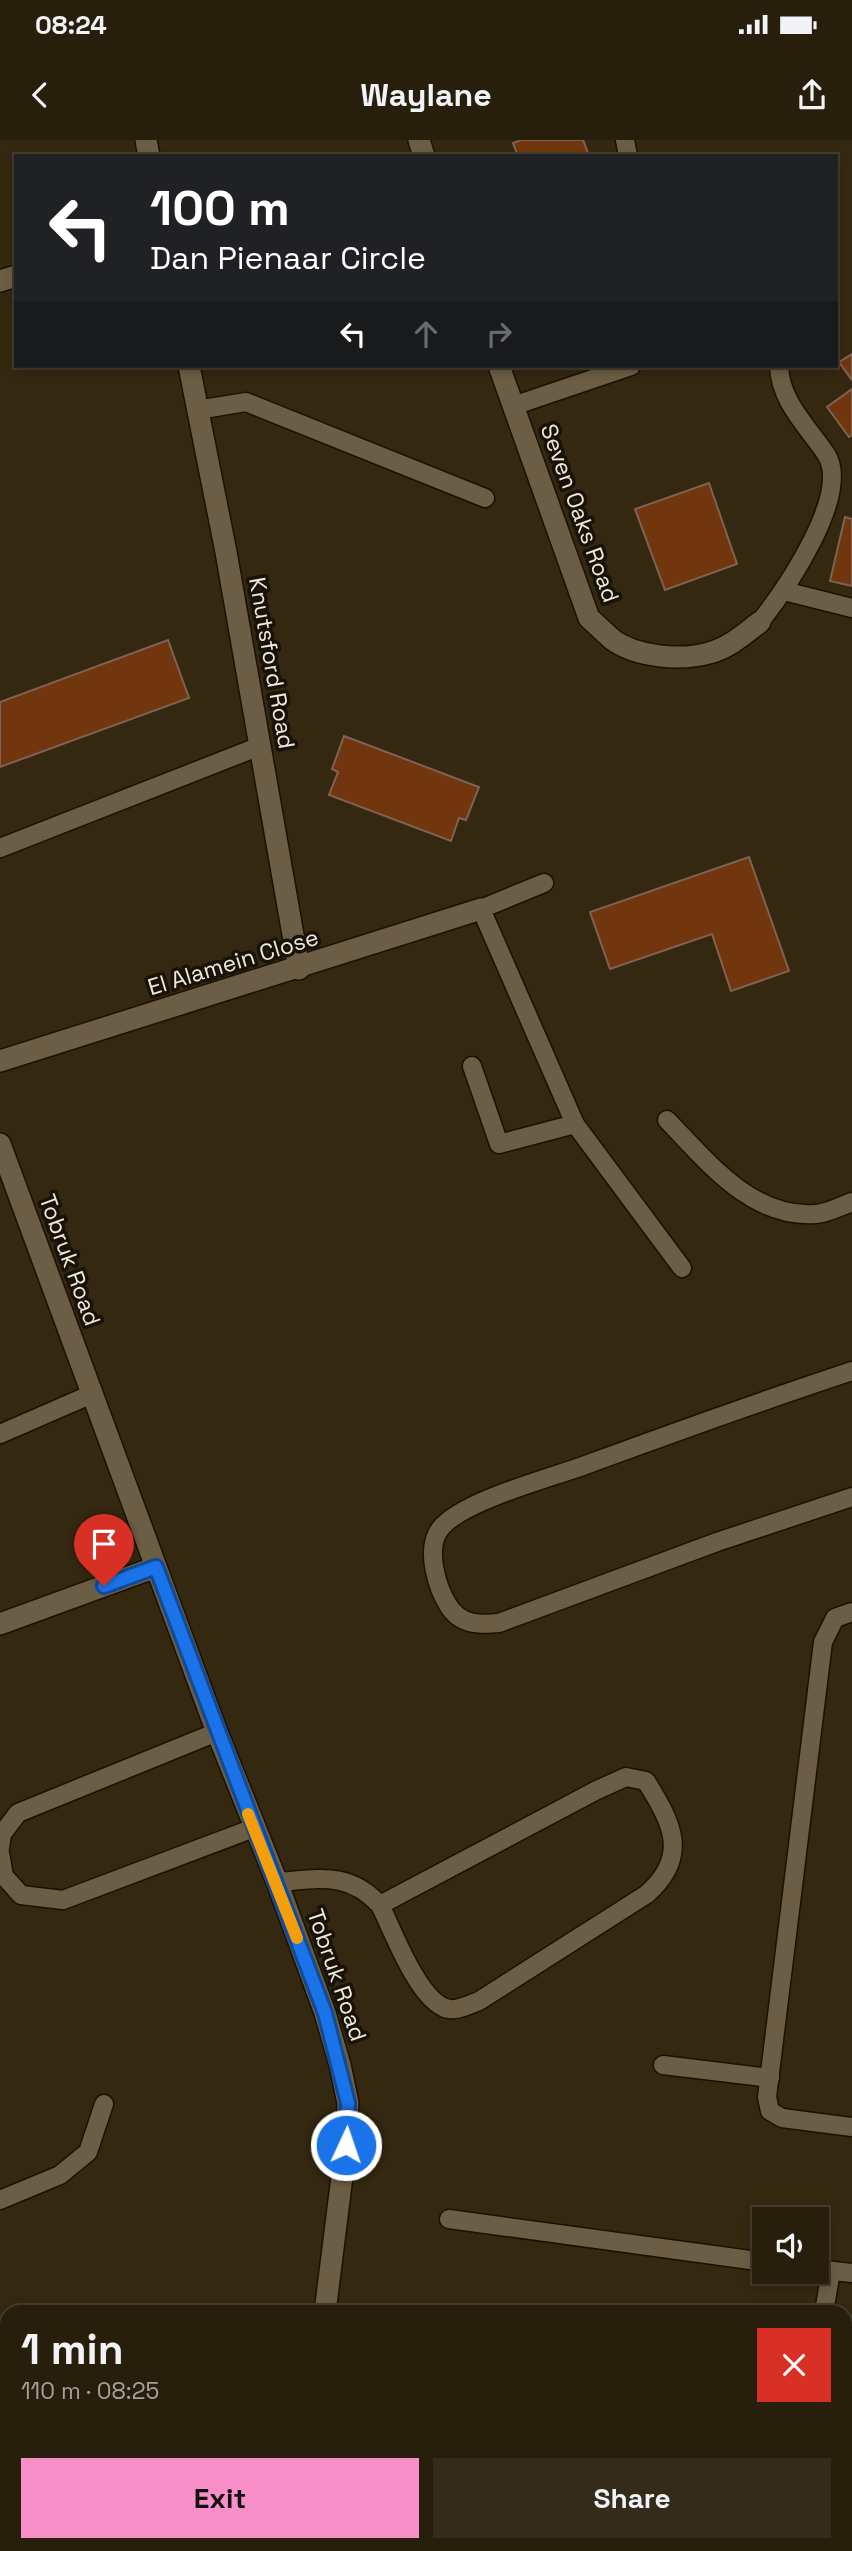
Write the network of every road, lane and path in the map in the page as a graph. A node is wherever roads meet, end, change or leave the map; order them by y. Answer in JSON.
{"nodes":[{"id":1,"x":189,"y":368,"type":"edge"},
{"id":2,"x":500,"y":368,"type":"edge"},
{"id":3,"x":625,"y":368,"type":"edge"},
{"id":4,"x":779,"y":368,"type":"edge"},
{"id":5,"x":513,"y":406,"type":"junction"},
{"id":6,"x":197,"y":410,"type":"junction"},
{"id":7,"x":485,"y":498,"type":"dead end"},
{"id":8,"x":784,"y":591,"type":"junction"},
{"id":9,"x":852,"y":608,"type":"edge"},
{"id":10,"x":760,"y":622,"type":"joint"},
{"id":11,"x":260,"y":746,"type":"junction"},
{"id":12,"x":0,"y":848,"type":"edge"},
{"id":13,"x":544,"y":883,"type":"dead end"},
{"id":14,"x":481,"y":909,"type":"junction"},
{"id":15,"x":299,"y":970,"type":"junction"},
{"id":16,"x":0,"y":1061,"type":"edge"},
{"id":17,"x":472,"y":1066,"type":"dead end"},
{"id":18,"x":667,"y":1120,"type":"dead end"},
{"id":19,"x":575,"y":1124,"type":"junction"},
{"id":20,"x":0,"y":1144,"type":"edge"},
{"id":21,"x":852,"y":1202,"type":"edge"},
{"id":22,"x":682,"y":1268,"type":"dead end"},
{"id":23,"x":852,"y":1371,"type":"edge"},
{"id":24,"x":92,"y":1394,"type":"junction"},
{"id":25,"x":0,"y":1434,"type":"edge"},
{"id":26,"x":852,"y":1497,"type":"edge"},
{"id":27,"x":156,"y":1567,"type":"junction"},
{"id":28,"x":852,"y":1612,"type":"edge"},
{"id":29,"x":0,"y":1624,"type":"edge"},
{"id":30,"x":217,"y":1732,"type":"junction"},
{"id":31,"x":254,"y":1828,"type":"junction"},
{"id":32,"x":0,"y":1850,"type":"edge"},
{"id":33,"x":277,"y":1882,"type":"junction"},
{"id":34,"x":380,"y":1905,"type":"junction"},
{"id":35,"x":663,"y":2065,"type":"dead end"},
{"id":36,"x":770,"y":2078,"type":"junction"},
{"id":37,"x":104,"y":2104,"type":"dead end"},
{"id":38,"x":852,"y":2127,"type":"edge"},
{"id":39,"x":0,"y":2200,"type":"edge"},
{"id":40,"x":449,"y":2219,"type":"dead end"},
{"id":41,"x":752,"y":2260,"type":"edge"},
{"id":42,"x":829,"y":2271,"type":"edge"},
{"id":43,"x":852,"y":2273,"type":"edge"},
{"id":44,"x":824,"y":2284,"type":"edge"},
{"id":45,"x":326,"y":2305,"type":"edge"},
{"id":46,"x":824,"y":2305,"type":"edge"}],
"edges":[{"from":1,"to":6,"type":"street","name":"Knutsford Road"},
{"from":2,"to":5,"type":"street","name":"Seven Oaks Road"},
{"from":3,"to":5,"type":"lane"},
{"from":4,"to":8,"type":"lane"},
{"from":5,"to":10,"type":"street","name":"Seven Oaks Road"},
{"from":6,"to":7,"type":"lane"},
{"from":6,"to":11,"type":"street","name":"Knutsford Road"},
{"from":8,"to":9,"type":"lane"},
{"from":8,"to":10,"type":"lane"},
{"from":11,"to":12,"type":"lane"},
{"from":11,"to":15,"type":"street","name":"Knutsford Road"},
{"from":13,"to":14,"type":"lane"},
{"from":14,"to":15,"type":"street","name":"El Alamein Close"},
{"from":14,"to":19,"type":"lane"},
{"from":15,"to":16,"type":"street","name":"El Alamein Close"},
{"from":17,"to":19,"type":"lane"},
{"from":18,"to":21,"type":"lane"},
{"from":19,"to":22,"type":"lane"},
{"from":20,"to":24,"type":"street","name":"Tobruk Road"},
{"from":23,"to":26,"type":"lane"},
{"from":24,"to":25,"type":"lane"},
{"from":24,"to":27,"type":"street","name":"Tobruk Road"},
{"from":27,"to":29,"type":"street"},
{"from":27,"to":30,"type":"street","name":"Tobruk Road"},
{"from":28,"to":36,"type":"lane"},
{"from":30,"to":31,"type":"street","name":"Tobruk Road"},
{"from":30,"to":32,"type":"lane"},
{"from":31,"to":32,"type":"lane"},
{"from":31,"to":33,"type":"street","name":"Tobruk Road"},
{"from":33,"to":34,"type":"lane"},
{"from":33,"to":45,"type":"street","name":"Tobruk Road"},
{"from":34,"to":34,"type":"lane"},
{"from":35,"to":36,"type":"lane"},
{"from":36,"to":38,"type":"lane"},
{"from":37,"to":39,"type":"lane"},
{"from":40,"to":41,"type":"lane"},
{"from":42,"to":43,"type":"lane"},
{"from":44,"to":46,"type":"lane"}]}
